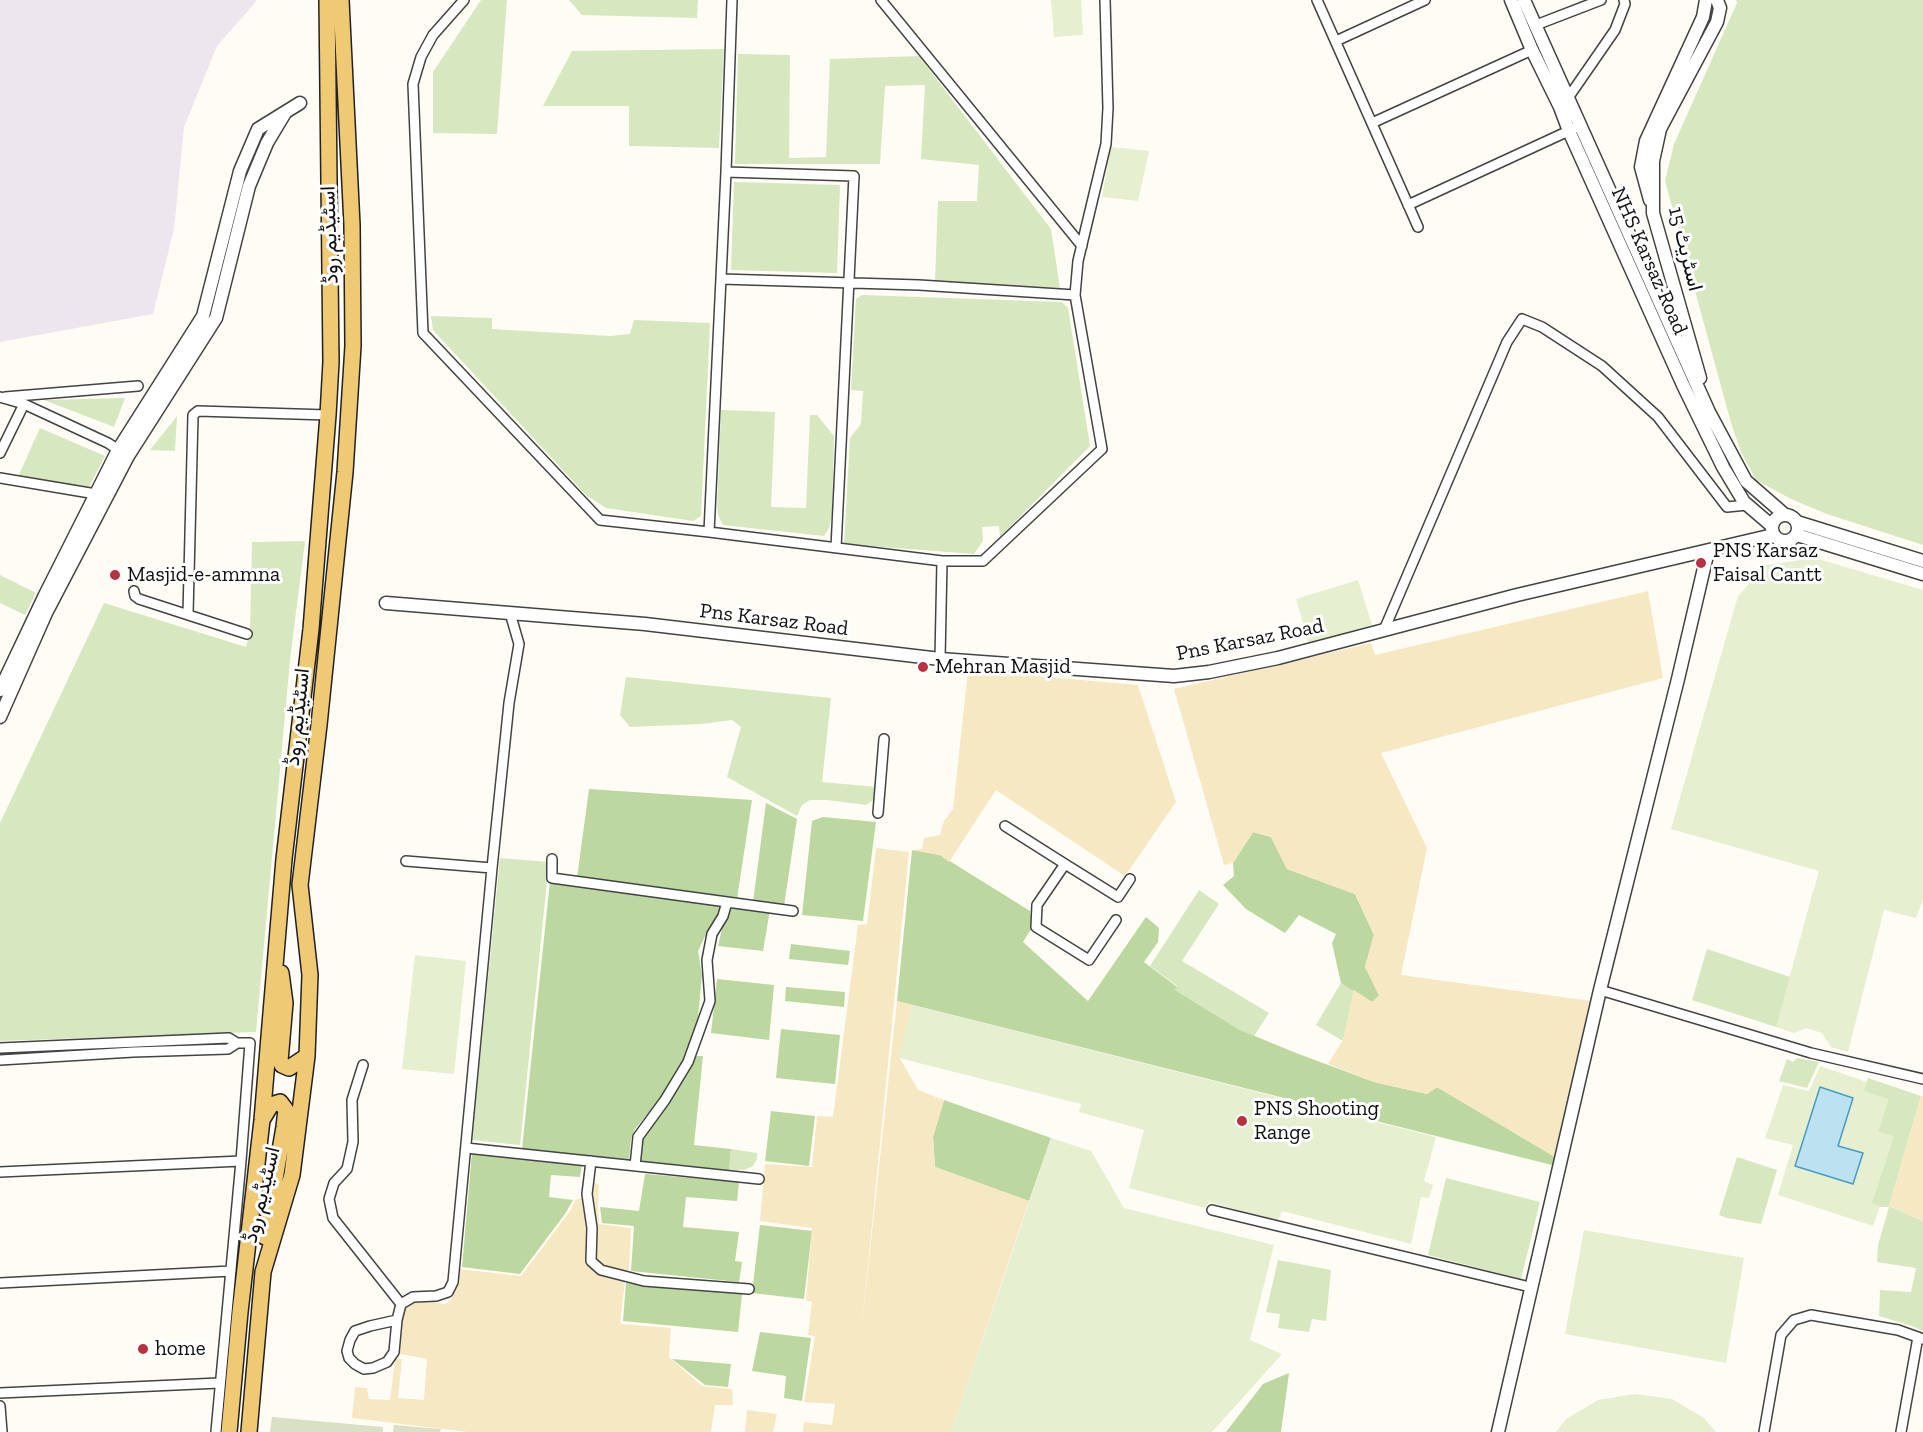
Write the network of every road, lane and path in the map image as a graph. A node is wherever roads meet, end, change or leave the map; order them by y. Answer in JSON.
{"nodes":[{"id":1,"x":327,"y":0,"type":"edge"},
{"id":2,"x":341,"y":0,"type":"edge"},
{"id":3,"x":464,"y":0,"type":"edge"},
{"id":4,"x":732,"y":0,"type":"edge"},
{"id":5,"x":881,"y":0,"type":"edge"},
{"id":6,"x":1105,"y":0,"type":"edge"},
{"id":7,"x":1317,"y":0,"type":"edge"},
{"id":8,"x":1425,"y":0,"type":"edge"},
{"id":9,"x":1510,"y":0,"type":"edge"},
{"id":10,"x":1524,"y":0,"type":"edge"},
{"id":11,"x":1601,"y":0,"type":"edge"},
{"id":12,"x":1624,"y":0,"type":"edge"},
{"id":13,"x":1706,"y":0,"type":"edge"},
{"id":14,"x":1717,"y":0,"type":"edge"},
{"id":15,"x":1538,"y":31,"type":"junction"},
{"id":16,"x":1336,"y":42,"type":"junction"},
{"id":17,"x":1530,"y":46,"type":"junction"},
{"id":18,"x":1568,"y":98,"type":"junction"},
{"id":19,"x":300,"y":104,"type":"dead end"},
{"id":20,"x":1372,"y":123,"type":"junction"},
{"id":21,"x":1574,"y":128,"type":"junction"},
{"id":22,"x":726,"y":172,"type":"junction"},
{"id":23,"x":1408,"y":205,"type":"junction"},
{"id":24,"x":1653,"y":213,"type":"junction"},
{"id":25,"x":1418,"y":227,"type":"dead end"},
{"id":26,"x":1082,"y":246,"type":"junction"},
{"id":27,"x":721,"y":279,"type":"junction"},
{"id":28,"x":849,"y":283,"type":"junction"},
{"id":29,"x":1075,"y":295,"type":"junction"},
{"id":30,"x":1657,"y":312,"type":"junction"},
{"id":31,"x":138,"y":386,"type":"dead end"},
{"id":32,"x":0,"y":397,"type":"edge"},
{"id":33,"x":24,"y":404,"type":"junction"},
{"id":34,"x":1709,"y":412,"type":"junction"},
{"id":35,"x":328,"y":415,"type":"junction"},
{"id":36,"x":0,"y":453,"type":"edge"},
{"id":37,"x":123,"y":453,"type":"junction"},
{"id":38,"x":0,"y":478,"type":"edge"},
{"id":39,"x":96,"y":494,"type":"junction"},
{"id":40,"x":1747,"y":505,"type":"junction"},
{"id":41,"x":1785,"y":515,"type":"junction"},
{"id":42,"x":1797,"y":522,"type":"junction"},
{"id":43,"x":1772,"y":530,"type":"junction"},
{"id":44,"x":709,"y":532,"type":"junction"},
{"id":45,"x":1797,"y":535,"type":"junction"},
{"id":46,"x":836,"y":548,"type":"junction"},
{"id":47,"x":1708,"y":551,"type":"junction"},
{"id":48,"x":942,"y":561,"type":"junction"},
{"id":49,"x":1923,"y":561,"type":"edge"},
{"id":50,"x":1923,"y":574,"type":"edge"},
{"id":51,"x":134,"y":591,"type":"dead end"},
{"id":52,"x":386,"y":603,"type":"dead end"},
{"id":53,"x":42,"y":611,"type":"junction"},
{"id":54,"x":510,"y":613,"type":"junction"},
{"id":55,"x":188,"y":614,"type":"junction"},
{"id":56,"x":1384,"y":630,"type":"junction"},
{"id":57,"x":247,"y":634,"type":"dead end"},
{"id":58,"x":940,"y":660,"type":"junction"},
{"id":59,"x":0,"y":690,"type":"edge"},
{"id":60,"x":0,"y":717,"type":"edge"},
{"id":61,"x":884,"y":739,"type":"dead end"},
{"id":62,"x":878,"y":813,"type":"dead end"},
{"id":63,"x":1005,"y":826,"type":"dead end"},
{"id":64,"x":552,"y":859,"type":"dead end"},
{"id":65,"x":406,"y":861,"type":"dead end"},
{"id":66,"x":1065,"y":864,"type":"junction"},
{"id":67,"x":492,"y":868,"type":"junction"},
{"id":68,"x":1130,"y":879,"type":"dead end"},
{"id":69,"x":727,"y":902,"type":"junction"},
{"id":70,"x":793,"y":911,"type":"dead end"},
{"id":71,"x":1116,"y":920,"type":"dead end"},
{"id":72,"x":277,"y":948,"type":"junction"},
{"id":73,"x":1600,"y":990,"type":"junction"},
{"id":74,"x":269,"y":1042,"type":"junction"},
{"id":75,"x":237,"y":1043,"type":"junction"},
{"id":76,"x":250,"y":1043,"type":"junction"},
{"id":77,"x":0,"y":1048,"type":"edge"},
{"id":78,"x":307,"y":1056,"type":"junction"},
{"id":79,"x":0,"y":1060,"type":"edge"},
{"id":80,"x":363,"y":1065,"type":"dead end"},
{"id":81,"x":1923,"y":1079,"type":"edge"},
{"id":82,"x":262,"y":1119,"type":"junction"},
{"id":83,"x":466,"y":1148,"type":"junction"},
{"id":84,"x":241,"y":1161,"type":"junction"},
{"id":85,"x":591,"y":1161,"type":"junction"},
{"id":86,"x":635,"y":1166,"type":"junction"},
{"id":87,"x":0,"y":1172,"type":"edge"},
{"id":88,"x":759,"y":1179,"type":"dead end"},
{"id":89,"x":1212,"y":1210,"type":"dead end"},
{"id":90,"x":231,"y":1271,"type":"junction"},
{"id":91,"x":263,"y":1272,"type":"junction"},
{"id":92,"x":0,"y":1283,"type":"edge"},
{"id":93,"x":1530,"y":1287,"type":"junction"},
{"id":94,"x":749,"y":1289,"type":"dead end"},
{"id":95,"x":401,"y":1304,"type":"junction"},
{"id":96,"x":397,"y":1320,"type":"junction"},
{"id":97,"x":1921,"y":1338,"type":"edge"},
{"id":98,"x":219,"y":1383,"type":"junction"},
{"id":99,"x":0,"y":1393,"type":"edge"},
{"id":100,"x":0,"y":1406,"type":"edge"},
{"id":101,"x":2,"y":1432,"type":"edge"},
{"id":102,"x":216,"y":1432,"type":"edge"},
{"id":103,"x":229,"y":1432,"type":"edge"},
{"id":104,"x":249,"y":1432,"type":"edge"},
{"id":105,"x":1498,"y":1432,"type":"edge"},
{"id":106,"x":1764,"y":1432,"type":"edge"},
{"id":107,"x":1901,"y":1432,"type":"edge"}],
"edges":[{"from":1,"to":35,"type":"main road","name":"اسٹیڈیم روڈ"},
{"from":2,"to":78,"type":"main road","name":"اسٹیڈیم روڈ"},
{"from":3,"to":44,"type":"street"},
{"from":4,"to":22,"type":"street"},
{"from":5,"to":26,"type":"street"},
{"from":6,"to":26,"type":"street"},
{"from":7,"to":16,"type":"street"},
{"from":8,"to":16,"type":"street"},
{"from":9,"to":17,"type":"street","name":"NHS Karsaz Road"},
{"from":10,"to":15,"type":"street","name":"NHS Karsaz Road"},
{"from":11,"to":15,"type":"street"},
{"from":12,"to":18,"type":"street"},
{"from":13,"to":24,"type":"street"},
{"from":14,"to":24,"type":"street","name":"اسٹریٹ 15"},
{"from":15,"to":17,"type":"street"},
{"from":15,"to":18,"type":"street","name":"NHS Karsaz Road"},
{"from":16,"to":20,"type":"street"},
{"from":17,"to":20,"type":"street"},
{"from":17,"to":21,"type":"street","name":"NHS Karsaz Road"},
{"from":18,"to":21,"type":"street","name":"NHS Karsaz Road"},
{"from":19,"to":37,"type":"street"},
{"from":20,"to":23,"type":"street"},
{"from":21,"to":23,"type":"street"},
{"from":21,"to":30,"type":"street","name":"NHS Karsaz Road"},
{"from":22,"to":27,"type":"street"},
{"from":22,"to":28,"type":"street"},
{"from":23,"to":25,"type":"street"},
{"from":24,"to":34,"type":"street","name":"اسٹریٹ 15"},
{"from":26,"to":29,"type":"street"},
{"from":27,"to":28,"type":"street"},
{"from":27,"to":44,"type":"street"},
{"from":28,"to":29,"type":"street"},
{"from":28,"to":46,"type":"street"},
{"from":29,"to":48,"type":"street"},
{"from":30,"to":34,"type":"street","name":"NHS Karsaz Road"},
{"from":30,"to":40,"type":"street","name":"NHS Karsaz Road"},
{"from":31,"to":32,"type":"street"},
{"from":32,"to":33,"type":"street"},
{"from":33,"to":36,"type":"street"},
{"from":33,"to":37,"type":"street"},
{"from":34,"to":41,"type":"street","name":"NHS Karsaz Road"},
{"from":35,"to":55,"type":"street"},
{"from":35,"to":72,"type":"main road","name":"اسٹیڈیم روڈ"},
{"from":37,"to":39,"type":"street"},
{"from":37,"to":53,"type":"street"},
{"from":38,"to":39,"type":"street"},
{"from":39,"to":53,"type":"street"},
{"from":40,"to":43,"type":"street","name":"NHS Karsaz Road"},
{"from":40,"to":56,"type":"street"},
{"from":41,"to":42,"type":"street"},
{"from":41,"to":43,"type":"street"},
{"from":42,"to":45,"type":"street"},
{"from":42,"to":49,"type":"street"},
{"from":43,"to":45,"type":"street"},
{"from":43,"to":47,"type":"street","name":"Pns Karsaz Road"},
{"from":44,"to":46,"type":"street"},
{"from":45,"to":50,"type":"street"},
{"from":46,"to":48,"type":"street"},
{"from":47,"to":56,"type":"street","name":"Pns Karsaz Road"},
{"from":47,"to":73,"type":"street"},
{"from":48,"to":58,"type":"street"},
{"from":51,"to":55,"type":"street"},
{"from":52,"to":54,"type":"street","name":"Pns Karsaz Road"},
{"from":53,"to":59,"type":"street"},
{"from":53,"to":60,"type":"street"},
{"from":54,"to":58,"type":"street","name":"Pns Karsaz Road"},
{"from":54,"to":67,"type":"street"},
{"from":55,"to":57,"type":"street"},
{"from":56,"to":58,"type":"street","name":"Pns Karsaz Road"},
{"from":61,"to":62,"type":"street"},
{"from":63,"to":66,"type":"street"},
{"from":64,"to":69,"type":"street"},
{"from":65,"to":67,"type":"street"},
{"from":66,"to":68,"type":"street"},
{"from":66,"to":71,"type":"street"},
{"from":67,"to":83,"type":"street"},
{"from":69,"to":70,"type":"street"},
{"from":69,"to":86,"type":"street"},
{"from":72,"to":74,"type":"main road","name":"اسٹیڈیم روڈ"},
{"from":72,"to":78,"type":"main road"},
{"from":73,"to":81,"type":"street"},
{"from":73,"to":93,"type":"street"},
{"from":74,"to":76,"type":"street"},
{"from":74,"to":82,"type":"main road","name":"اسٹیڈیم روڈ"},
{"from":75,"to":76,"type":"street"},
{"from":75,"to":77,"type":"street"},
{"from":75,"to":79,"type":"street"},
{"from":76,"to":84,"type":"street"},
{"from":78,"to":91,"type":"main road","name":"اسٹیڈیم روڈ"},
{"from":80,"to":95,"type":"street"},
{"from":82,"to":91,"type":"main road"},
{"from":82,"to":103,"type":"main road","name":"اسٹیڈیم روڈ"},
{"from":83,"to":85,"type":"street"},
{"from":83,"to":95,"type":"street"},
{"from":84,"to":87,"type":"street"},
{"from":84,"to":90,"type":"street"},
{"from":85,"to":86,"type":"street"},
{"from":85,"to":94,"type":"street"},
{"from":86,"to":88,"type":"street"},
{"from":89,"to":93,"type":"street"},
{"from":90,"to":92,"type":"street"},
{"from":90,"to":98,"type":"street"},
{"from":91,"to":104,"type":"main road","name":"اسٹیڈیم روڈ"},
{"from":93,"to":105,"type":"street"},
{"from":95,"to":96,"type":"street"},
{"from":96,"to":96,"type":"street"},
{"from":97,"to":106,"type":"street"},
{"from":97,"to":107,"type":"street"},
{"from":98,"to":99,"type":"street"},
{"from":98,"to":102,"type":"street"},
{"from":100,"to":101,"type":"street"}]}
